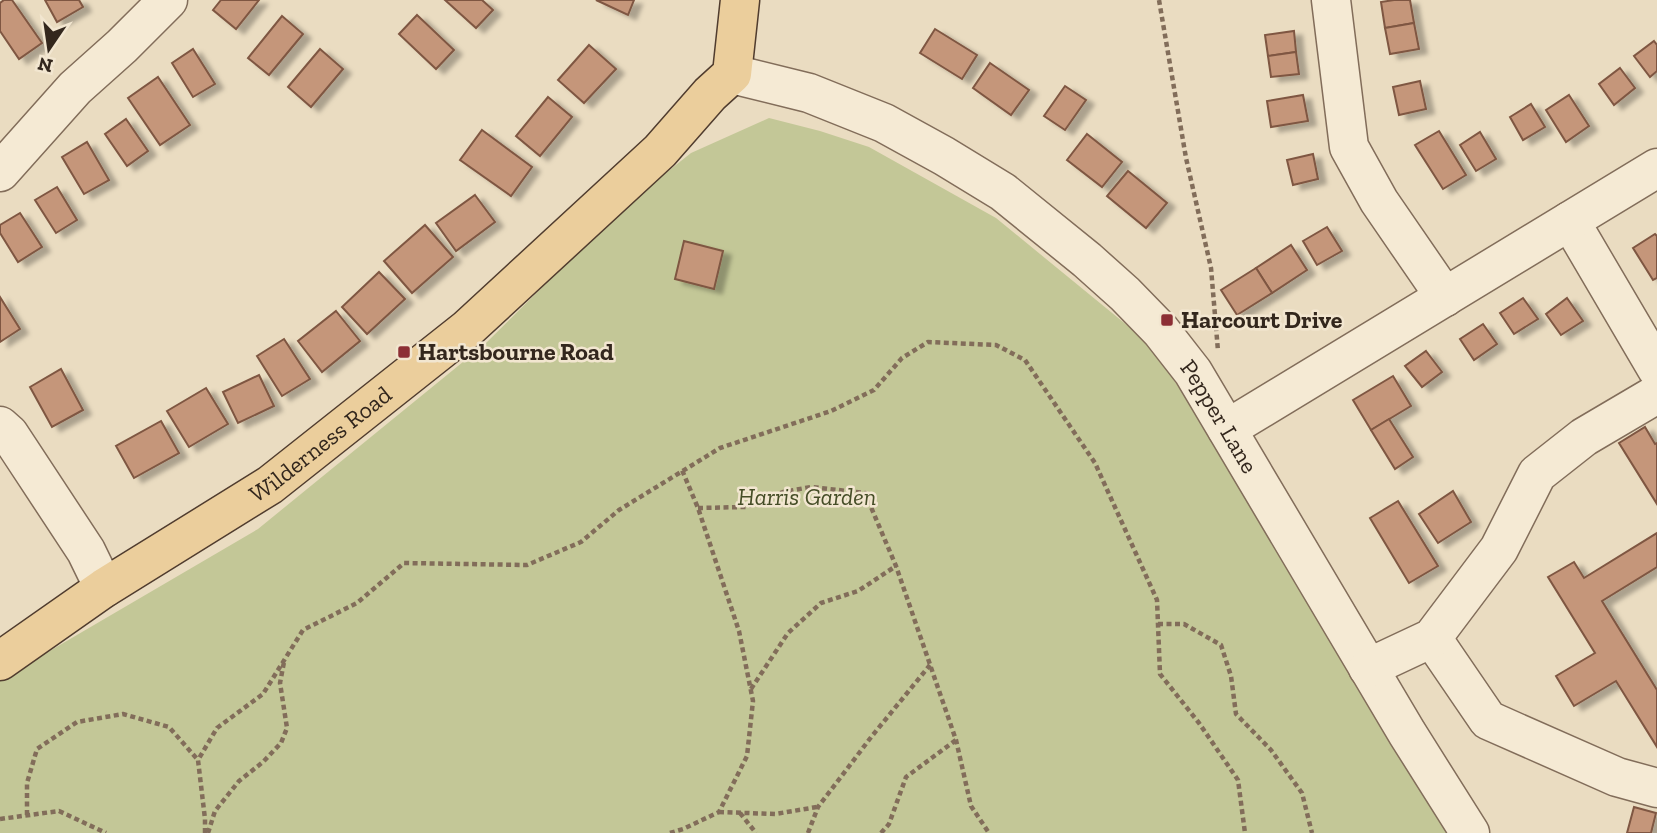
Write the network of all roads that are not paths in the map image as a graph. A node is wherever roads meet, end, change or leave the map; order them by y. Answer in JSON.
{"nodes":[{"id":1,"x":168,"y":0,"type":"edge"},
{"id":2,"x":740,"y":0,"type":"edge"},
{"id":3,"x":1331,"y":0,"type":"edge"},
{"id":4,"x":732,"y":74,"type":"junction"},
{"id":5,"x":1657,"y":168,"type":"edge"},
{"id":6,"x":0,"y":172,"type":"edge"},
{"id":7,"x":1570,"y":221,"type":"junction"},
{"id":8,"x":1445,"y":297,"type":"junction"},
{"id":9,"x":1657,"y":369,"type":"edge"},
{"id":10,"x":1657,"y":394,"type":"edge"},
{"id":11,"x":0,"y":426,"type":"edge"},
{"id":12,"x":1227,"y":429,"type":"junction"},
{"id":13,"x":104,"y":588,"type":"junction"},
{"id":14,"x":1432,"y":638,"type":"junction"},
{"id":15,"x":0,"y":661,"type":"edge"},
{"id":16,"x":1368,"y":668,"type":"junction"},
{"id":17,"x":1657,"y":788,"type":"edge"},
{"id":18,"x":1470,"y":833,"type":"edge"}],
"edges":[{"from":1,"to":6,"type":"street"},
{"from":2,"to":4,"type":"main road"},
{"from":3,"to":8,"type":"street"},
{"from":4,"to":12,"type":"street","name":"Pepper Lane"},
{"from":4,"to":13,"type":"main road","name":"Wilderness Road"},
{"from":5,"to":7,"type":"street"},
{"from":7,"to":8,"type":"street"},
{"from":7,"to":9,"type":"street"},
{"from":8,"to":12,"type":"street"},
{"from":10,"to":14,"type":"street"},
{"from":11,"to":13,"type":"street"},
{"from":12,"to":16,"type":"street","name":"Pepper Lane"},
{"from":13,"to":15,"type":"main road","name":"Wilderness Road"},
{"from":14,"to":16,"type":"street"},
{"from":14,"to":17,"type":"street"},
{"from":16,"to":18,"type":"street","name":"Pepper Lane"}]}
